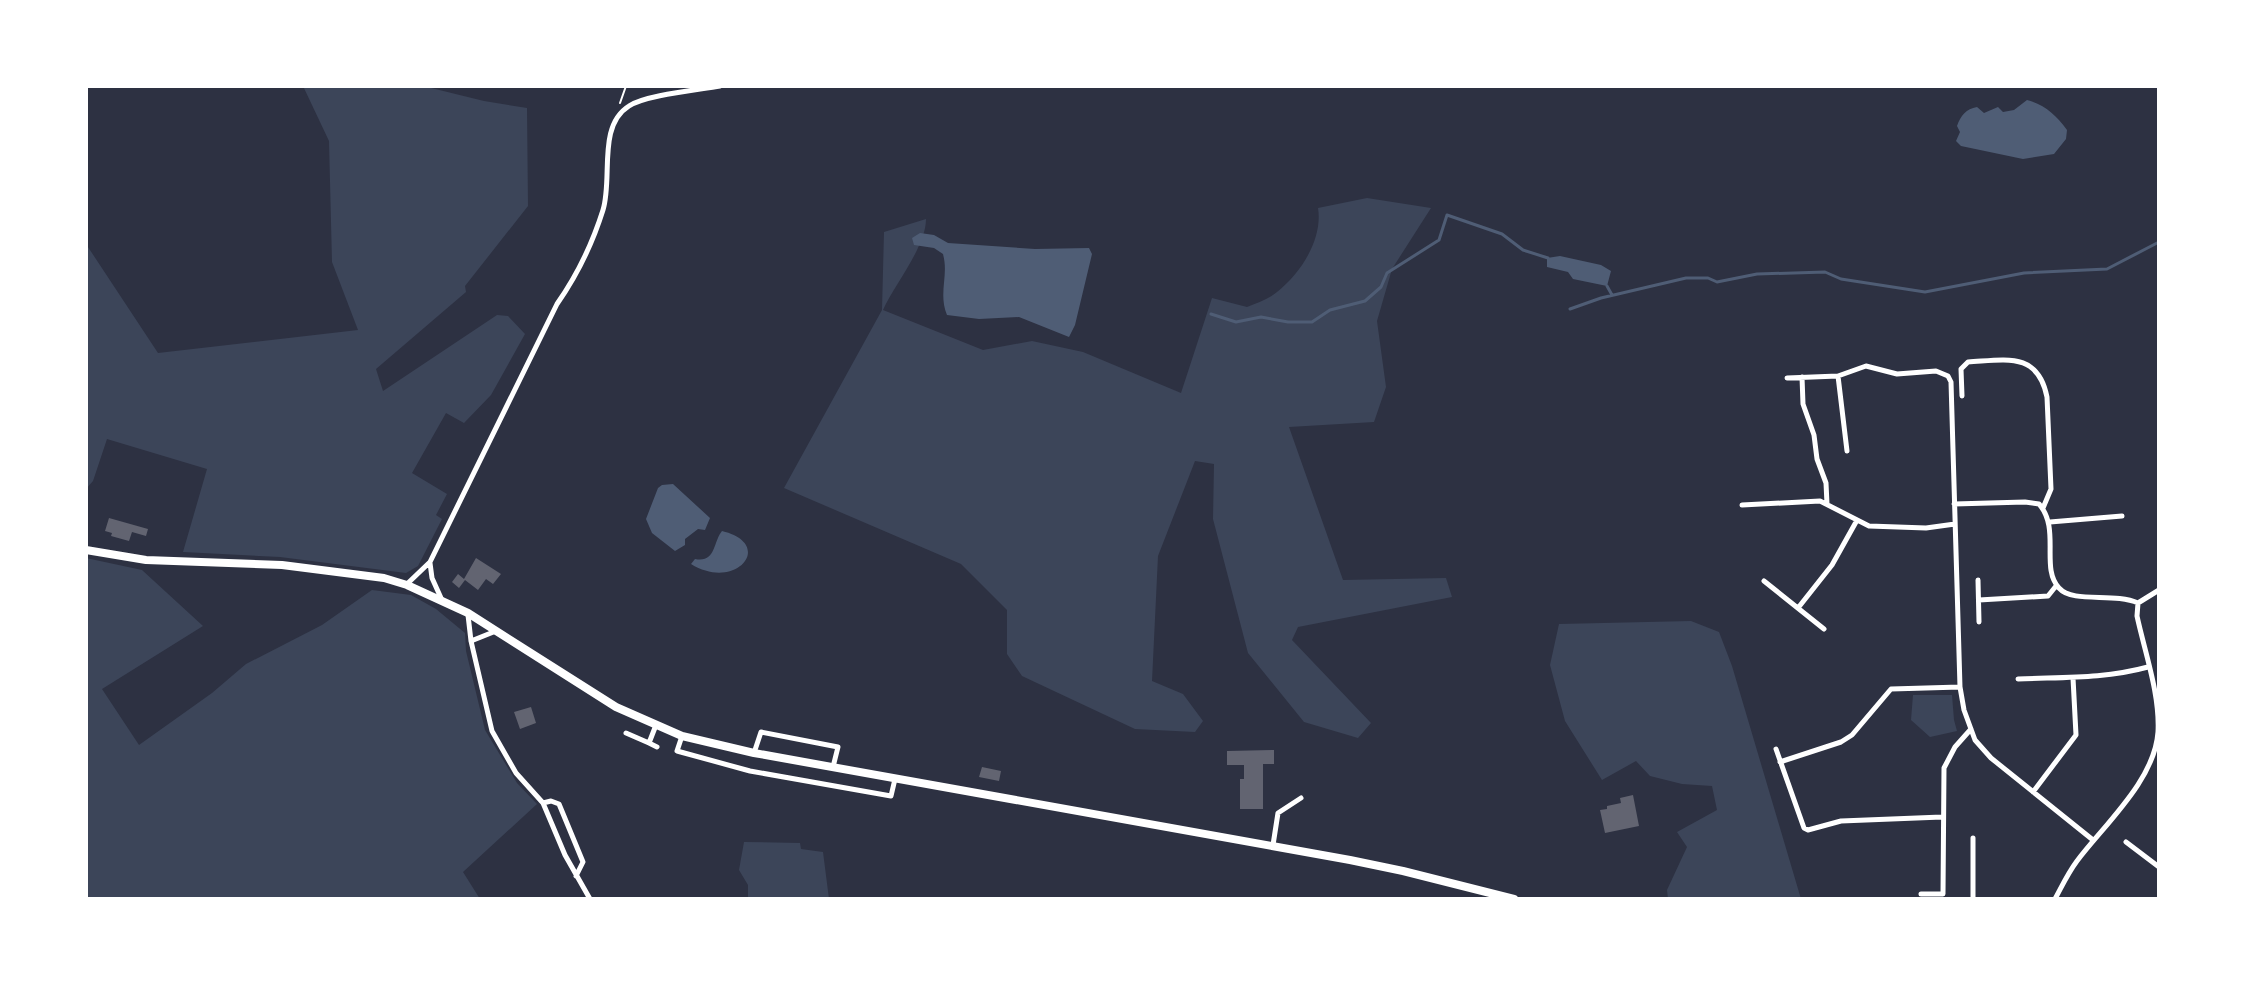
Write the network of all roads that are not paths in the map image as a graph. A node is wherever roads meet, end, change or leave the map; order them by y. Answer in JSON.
{"nodes":[{"id":1,"x":720,"y":86,"type":"edge"},
{"id":2,"x":1838,"y":376,"type":"junction"},
{"id":3,"x":1802,"y":377,"type":"junction"},
{"id":4,"x":1787,"y":378,"type":"dead end"},
{"id":5,"x":1962,"y":396,"type":"dead end"},
{"id":6,"x":1847,"y":451,"type":"dead end"},
{"id":7,"x":1827,"y":504,"type":"junction"},
{"id":8,"x":1954,"y":504,"type":"junction"},
{"id":9,"x":1742,"y":505,"type":"dead end"},
{"id":10,"x":2043,"y":508,"type":"junction"},
{"id":11,"x":2122,"y":516,"type":"dead end"},
{"id":12,"x":1856,"y":522,"type":"junction"},
{"id":13,"x":2050,"y":522,"type":"junction"},
{"id":14,"x":1955,"y":524,"type":"junction"},
{"id":15,"x":86,"y":550,"type":"edge"},
{"id":16,"x":430,"y":562,"type":"junction"},
{"id":17,"x":1978,"y":580,"type":"dead end"},
{"id":18,"x":1764,"y":581,"type":"dead end"},
{"id":19,"x":407,"y":585,"type":"junction"},
{"id":20,"x":2056,"y":585,"type":"junction"},
{"id":21,"x":2159,"y":590,"type":"edge"},
{"id":22,"x":441,"y":599,"type":"junction"},
{"id":23,"x":1979,"y":600,"type":"junction"},
{"id":24,"x":2138,"y":603,"type":"junction"},
{"id":25,"x":1798,"y":608,"type":"junction"},
{"id":26,"x":468,"y":613,"type":"junction"},
{"id":27,"x":1979,"y":622,"type":"dead end"},
{"id":28,"x":1824,"y":629,"type":"dead end"},
{"id":29,"x":496,"y":631,"type":"junction"},
{"id":30,"x":471,"y":641,"type":"junction"},
{"id":31,"x":2148,"y":667,"type":"junction"},
{"id":32,"x":2073,"y":678,"type":"junction"},
{"id":33,"x":2018,"y":679,"type":"dead end"},
{"id":34,"x":1960,"y":687,"type":"junction"},
{"id":35,"x":656,"y":725,"type":"junction"},
{"id":36,"x":1971,"y":729,"type":"junction"},
{"id":37,"x":626,"y":733,"type":"dead end"},
{"id":38,"x":682,"y":736,"type":"junction"},
{"id":39,"x":649,"y":743,"type":"junction"},
{"id":40,"x":2158,"y":746,"type":"edge"},
{"id":41,"x":657,"y":747,"type":"dead end"},
{"id":42,"x":1776,"y":749,"type":"dead end"},
{"id":43,"x":754,"y":753,"type":"junction"},
{"id":44,"x":1780,"y":762,"type":"junction"},
{"id":45,"x":833,"y":767,"type":"junction"},
{"id":46,"x":895,"y":779,"type":"junction"},
{"id":47,"x":2033,"y":792,"type":"junction"},
{"id":48,"x":1301,"y":798,"type":"dead end"},
{"id":49,"x":543,"y":803,"type":"junction"},
{"id":50,"x":1942,"y":817,"type":"junction"},
{"id":51,"x":1973,"y":838,"type":"dead end"},
{"id":52,"x":2093,"y":840,"type":"junction"},
{"id":53,"x":2126,"y":842,"type":"dead end"},
{"id":54,"x":1273,"y":846,"type":"junction"},
{"id":55,"x":2159,"y":867,"type":"edge"},
{"id":56,"x":576,"y":876,"type":"junction"},
{"id":57,"x":1921,"y":894,"type":"dead end"},
{"id":58,"x":590,"y":899,"type":"edge"},
{"id":59,"x":1514,"y":899,"type":"edge"},
{"id":60,"x":1973,"y":899,"type":"edge"},
{"id":61,"x":2055,"y":899,"type":"edge"}],
"edges":[{"from":1,"to":16,"type":"street"},
{"from":2,"to":3,"type":"street"},
{"from":2,"to":6,"type":"street"},
{"from":2,"to":8,"type":"street"},
{"from":3,"to":4,"type":"street"},
{"from":3,"to":7,"type":"street"},
{"from":5,"to":10,"type":"street"},
{"from":7,"to":9,"type":"street"},
{"from":7,"to":12,"type":"street"},
{"from":8,"to":10,"type":"street"},
{"from":8,"to":14,"type":"street"},
{"from":10,"to":13,"type":"street"},
{"from":11,"to":13,"type":"street"},
{"from":12,"to":14,"type":"street"},
{"from":12,"to":25,"type":"street"},
{"from":13,"to":20,"type":"street"},
{"from":14,"to":34,"type":"street"},
{"from":15,"to":19,"type":"main road"},
{"from":16,"to":19,"type":"street"},
{"from":16,"to":22,"type":"street"},
{"from":17,"to":23,"type":"street"},
{"from":18,"to":25,"type":"street"},
{"from":19,"to":22,"type":"main road"},
{"from":20,"to":23,"type":"street"},
{"from":20,"to":24,"type":"street"},
{"from":21,"to":24,"type":"street"},
{"from":22,"to":26,"type":"main road"},
{"from":23,"to":27,"type":"street"},
{"from":24,"to":31,"type":"street"},
{"from":25,"to":28,"type":"street"},
{"from":26,"to":29,"type":"main road"},
{"from":26,"to":30,"type":"street"},
{"from":29,"to":30,"type":"street"},
{"from":29,"to":35,"type":"main road"},
{"from":30,"to":49,"type":"street"},
{"from":31,"to":32,"type":"street"},
{"from":31,"to":40,"type":"street"},
{"from":32,"to":33,"type":"street"},
{"from":32,"to":47,"type":"street"},
{"from":34,"to":36,"type":"street"},
{"from":34,"to":44,"type":"street"},
{"from":35,"to":38,"type":"main road"},
{"from":35,"to":39,"type":"street"},
{"from":36,"to":47,"type":"street"},
{"from":36,"to":50,"type":"street"},
{"from":37,"to":39,"type":"street"},
{"from":38,"to":43,"type":"main road"},
{"from":38,"to":46,"type":"street"},
{"from":39,"to":41,"type":"street"},
{"from":40,"to":52,"type":"street"},
{"from":42,"to":44,"type":"street"},
{"from":43,"to":45,"type":"main road"},
{"from":43,"to":45,"type":"street"},
{"from":44,"to":50,"type":"street"},
{"from":45,"to":46,"type":"main road"},
{"from":46,"to":54,"type":"main road"},
{"from":47,"to":52,"type":"street"},
{"from":48,"to":54,"type":"street"},
{"from":49,"to":56,"type":"street"},
{"from":49,"to":56,"type":"street"},
{"from":50,"to":57,"type":"street"},
{"from":51,"to":60,"type":"street"},
{"from":52,"to":61,"type":"street"},
{"from":53,"to":55,"type":"street"},
{"from":54,"to":59,"type":"main road"},
{"from":56,"to":58,"type":"street"}]}
